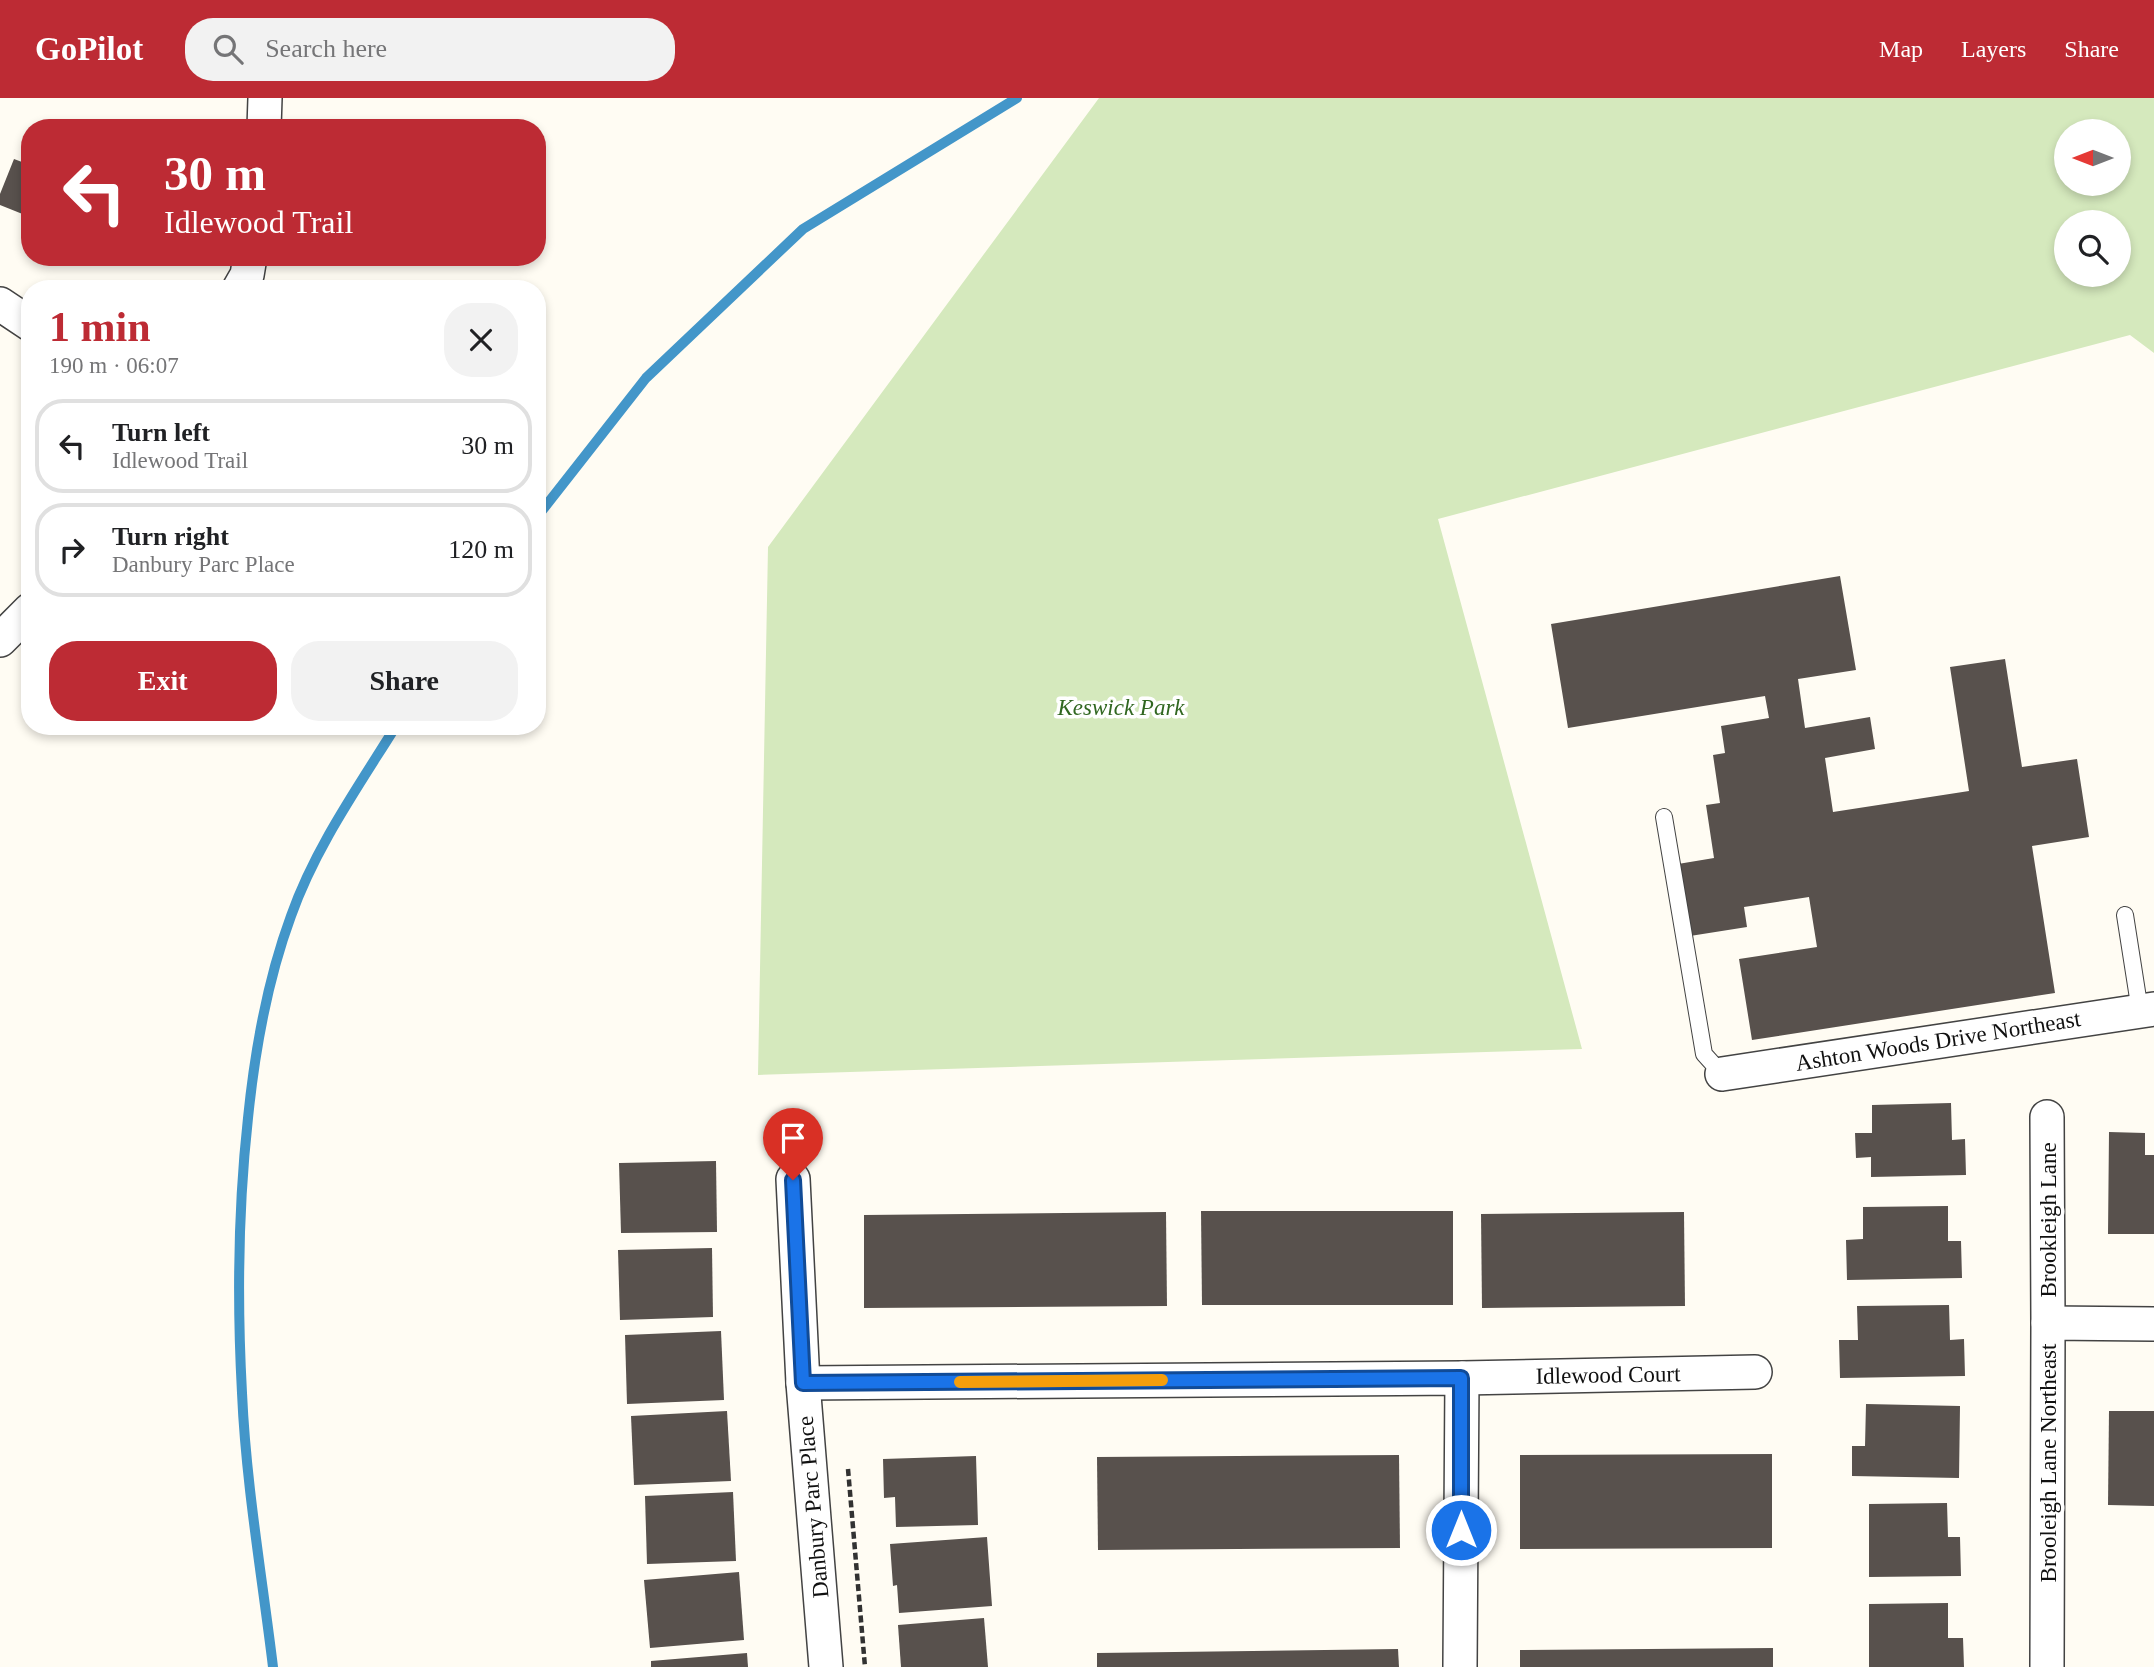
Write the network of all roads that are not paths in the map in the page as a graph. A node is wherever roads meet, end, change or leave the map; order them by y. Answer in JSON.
{"nodes":[{"id":1,"x":265,"y":98,"type":"edge"},
{"id":2,"x":264,"y":119,"type":"edge"},
{"id":3,"x":0,"y":304,"type":"edge"},
{"id":4,"x":21,"y":318,"type":"edge"},
{"id":5,"x":21,"y":619,"type":"edge"},
{"id":6,"x":0,"y":640,"type":"edge"},
{"id":7,"x":1664,"y":817,"type":"dead end"},
{"id":8,"x":2125,"y":915,"type":"dead end"},
{"id":9,"x":2147,"y":1010,"type":"edge"},
{"id":10,"x":1721,"y":1074,"type":"joint"},
{"id":11,"x":2047,"y":1117,"type":"dead end"},
{"id":12,"x":793,"y":1180,"type":"dead end"},
{"id":13,"x":2049,"y":1323,"type":"junction"},
{"id":14,"x":2154,"y":1324,"type":"edge"},
{"id":15,"x":1755,"y":1372,"type":"dead end"},
{"id":16,"x":1461,"y":1378,"type":"junction"},
{"id":17,"x":803,"y":1383,"type":"junction"},
{"id":18,"x":826,"y":1667,"type":"edge"},
{"id":19,"x":1460,"y":1667,"type":"edge"},
{"id":20,"x":2047,"y":1667,"type":"edge"}],
"edges":[{"from":1,"to":2,"type":"street"},
{"from":3,"to":4,"type":"street"},
{"from":5,"to":6,"type":"street"},
{"from":7,"to":10,"type":"lane"},
{"from":8,"to":9,"type":"lane"},
{"from":9,"to":10,"type":"street","name":"Ashton Woods Drive Northeast"},
{"from":11,"to":13,"type":"street","name":"Brookleigh Lane"},
{"from":12,"to":17,"type":"street","name":"Danbury Parc Place"},
{"from":13,"to":14,"type":"street","name":"Brooleigh Lane Northeast"},
{"from":13,"to":20,"type":"street","name":"Brooleigh Lane Northeast"},
{"from":15,"to":16,"type":"street","name":"Idlewood Court"},
{"from":16,"to":17,"type":"street","name":"Idlewood Court"},
{"from":16,"to":19,"type":"street"},
{"from":17,"to":18,"type":"street","name":"Danbury Parc Place"}]}
